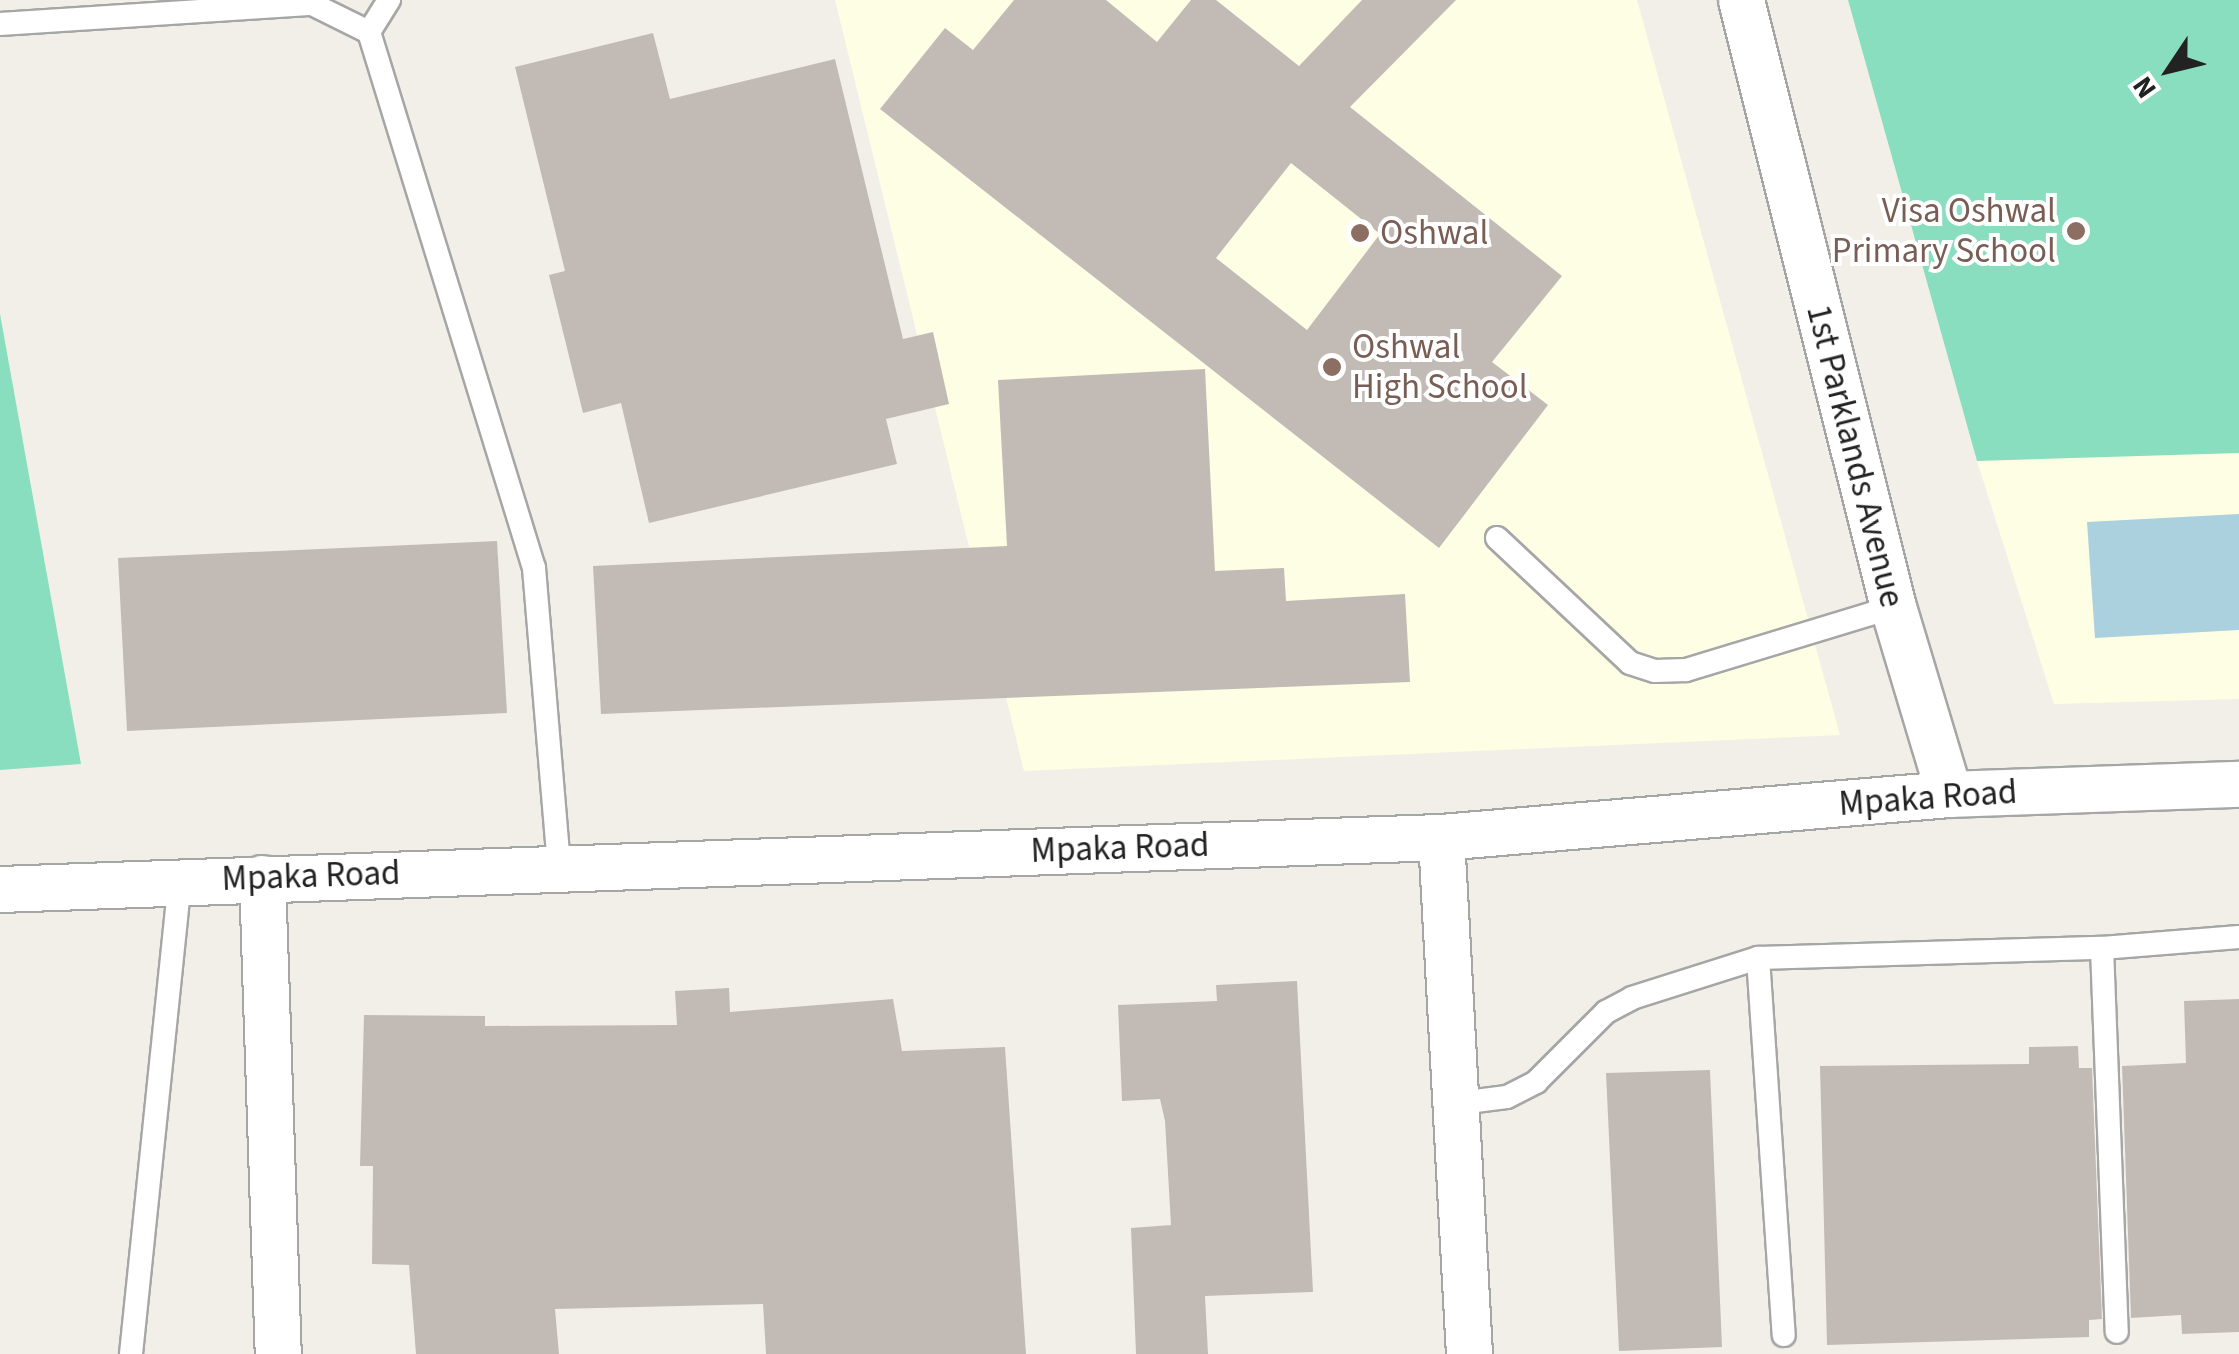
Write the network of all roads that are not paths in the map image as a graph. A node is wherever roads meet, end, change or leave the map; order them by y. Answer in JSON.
{"nodes":[{"id":1,"x":389,"y":0,"type":"edge"},
{"id":2,"x":1741,"y":0,"type":"edge"},
{"id":3,"x":0,"y":24,"type":"edge"},
{"id":4,"x":369,"y":32,"type":"junction"},
{"id":5,"x":1497,"y":538,"type":"dead end"},
{"id":6,"x":1893,"y":607,"type":"junction"},
{"id":7,"x":2239,"y":784,"type":"edge"},
{"id":8,"x":1949,"y":794,"type":"junction"},
{"id":9,"x":1441,"y":837,"type":"junction"},
{"id":10,"x":559,"y":867,"type":"junction"},
{"id":11,"x":262,"y":878,"type":"junction"},
{"id":12,"x":180,"y":880,"type":"junction"},
{"id":13,"x":0,"y":889,"type":"edge"},
{"id":14,"x":2239,"y":937,"type":"edge"},
{"id":15,"x":2102,"y":948,"type":"junction"},
{"id":16,"x":1758,"y":958,"type":"junction"},
{"id":17,"x":1452,"y":1104,"type":"junction"},
{"id":18,"x":2117,"y":1332,"type":"dead end"},
{"id":19,"x":1784,"y":1335,"type":"dead end"},
{"id":20,"x":131,"y":1354,"type":"edge"},
{"id":21,"x":278,"y":1354,"type":"edge"},
{"id":22,"x":1469,"y":1354,"type":"edge"}],
"edges":[{"from":1,"to":4,"type":"lane"},
{"from":2,"to":6,"type":"street","name":"1st Parklands Avenue"},
{"from":3,"to":4,"type":"lane"},
{"from":4,"to":10,"type":"lane"},
{"from":5,"to":6,"type":"lane"},
{"from":6,"to":8,"type":"street","name":"1st Parklands Avenue"},
{"from":7,"to":8,"type":"street","name":"Mpaka Road"},
{"from":8,"to":9,"type":"street","name":"Mpaka Road"},
{"from":9,"to":10,"type":"street","name":"Mpaka Road"},
{"from":9,"to":17,"type":"street"},
{"from":10,"to":11,"type":"street","name":"Mpaka Road"},
{"from":11,"to":12,"type":"street","name":"Mpaka Road"},
{"from":11,"to":21,"type":"street"},
{"from":12,"to":13,"type":"street","name":"Mpaka Road"},
{"from":12,"to":20,"type":"lane"},
{"from":14,"to":15,"type":"lane"},
{"from":15,"to":16,"type":"lane"},
{"from":15,"to":18,"type":"lane"},
{"from":16,"to":17,"type":"lane"},
{"from":16,"to":19,"type":"lane"},
{"from":17,"to":22,"type":"street"}]}
